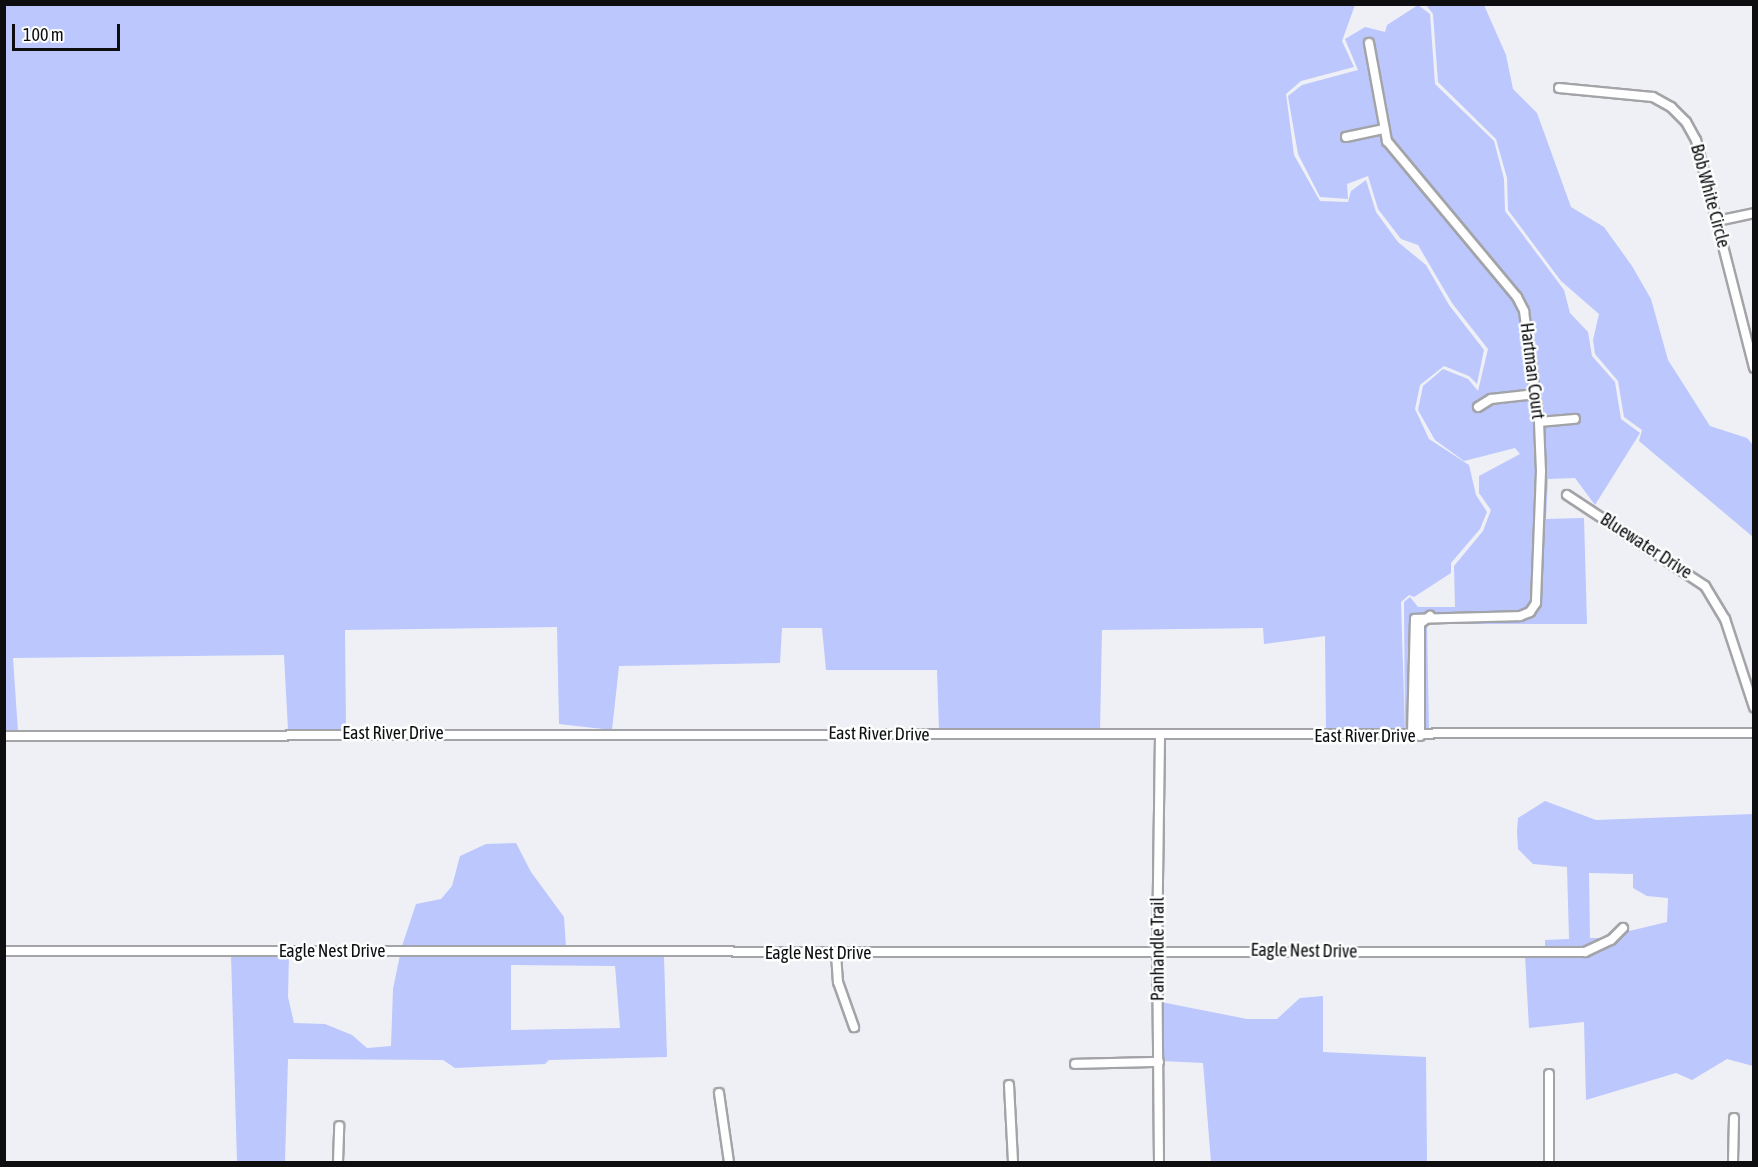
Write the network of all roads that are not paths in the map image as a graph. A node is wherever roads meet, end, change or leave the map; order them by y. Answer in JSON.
{"nodes":[{"id":1,"x":1369,"y":42,"type":"dead end"},
{"id":2,"x":1559,"y":88,"type":"dead end"},
{"id":3,"x":1383,"y":129,"type":"junction"},
{"id":4,"x":1346,"y":137,"type":"dead end"},
{"id":5,"x":1754,"y":213,"type":"edge"},
{"id":6,"x":1718,"y":221,"type":"junction"},
{"id":7,"x":1754,"y":368,"type":"edge"},
{"id":8,"x":1536,"y":394,"type":"junction"},
{"id":9,"x":1478,"y":407,"type":"dead end"},
{"id":10,"x":1575,"y":419,"type":"dead end"},
{"id":11,"x":1539,"y":423,"type":"junction"},
{"id":12,"x":1567,"y":495,"type":"dead end"},
{"id":13,"x":1754,"y":707,"type":"edge"},
{"id":14,"x":1754,"y":733,"type":"edge"},
{"id":15,"x":4,"y":736,"type":"edge"},
{"id":16,"x":1160,"y":736,"type":"junction"},
{"id":17,"x":1416,"y":736,"type":"junction"},
{"id":18,"x":1623,"y":928,"type":"dead end"},
{"id":19,"x":4,"y":951,"type":"edge"},
{"id":20,"x":1156,"y":952,"type":"junction"},
{"id":21,"x":836,"y":954,"type":"junction"},
{"id":22,"x":854,"y":1027,"type":"dead end"},
{"id":23,"x":1159,"y":1062,"type":"junction"},
{"id":24,"x":1075,"y":1064,"type":"dead end"},
{"id":25,"x":1549,"y":1074,"type":"dead end"},
{"id":26,"x":1010,"y":1085,"type":"dead end"},
{"id":27,"x":719,"y":1093,"type":"dead end"},
{"id":28,"x":1734,"y":1118,"type":"dead end"},
{"id":29,"x":339,"y":1126,"type":"dead end"},
{"id":30,"x":338,"y":1162,"type":"edge"},
{"id":31,"x":729,"y":1162,"type":"edge"},
{"id":32,"x":1013,"y":1162,"type":"edge"},
{"id":33,"x":1159,"y":1162,"type":"edge"},
{"id":34,"x":1549,"y":1162,"type":"edge"},
{"id":35,"x":1733,"y":1162,"type":"edge"}],
"edges":[{"from":1,"to":3,"type":"street","name":"Hartman Court"},
{"from":2,"to":6,"type":"street","name":"Bob White Circle"},
{"from":3,"to":4,"type":"street"},
{"from":3,"to":8,"type":"street","name":"Hartman Court"},
{"from":5,"to":6,"type":"street"},
{"from":6,"to":7,"type":"street","name":"Bob White Circle"},
{"from":8,"to":9,"type":"street"},
{"from":8,"to":11,"type":"street","name":"Hartman Court"},
{"from":10,"to":11,"type":"street"},
{"from":11,"to":17,"type":"street","name":"Hartman Court"},
{"from":12,"to":13,"type":"street","name":"Bluewater Drive"},
{"from":14,"to":17,"type":"street","name":"East River Drive"},
{"from":15,"to":16,"type":"street","name":"East River Drive"},
{"from":16,"to":17,"type":"street","name":"East River Drive"},
{"from":16,"to":20,"type":"street","name":"Panhandle Trail"},
{"from":18,"to":20,"type":"street","name":"Eagle Nest Drive"},
{"from":19,"to":21,"type":"street","name":"Eagle Nest Drive"},
{"from":20,"to":21,"type":"street","name":"Eagle Nest Drive"},
{"from":20,"to":23,"type":"street","name":"Panhandle Trail"},
{"from":21,"to":22,"type":"street"},
{"from":23,"to":24,"type":"street"},
{"from":23,"to":33,"type":"street","name":"Panhandle Trail"},
{"from":25,"to":34,"type":"street"},
{"from":26,"to":32,"type":"street"},
{"from":27,"to":31,"type":"street"},
{"from":28,"to":35,"type":"street"},
{"from":29,"to":30,"type":"street"}]}
